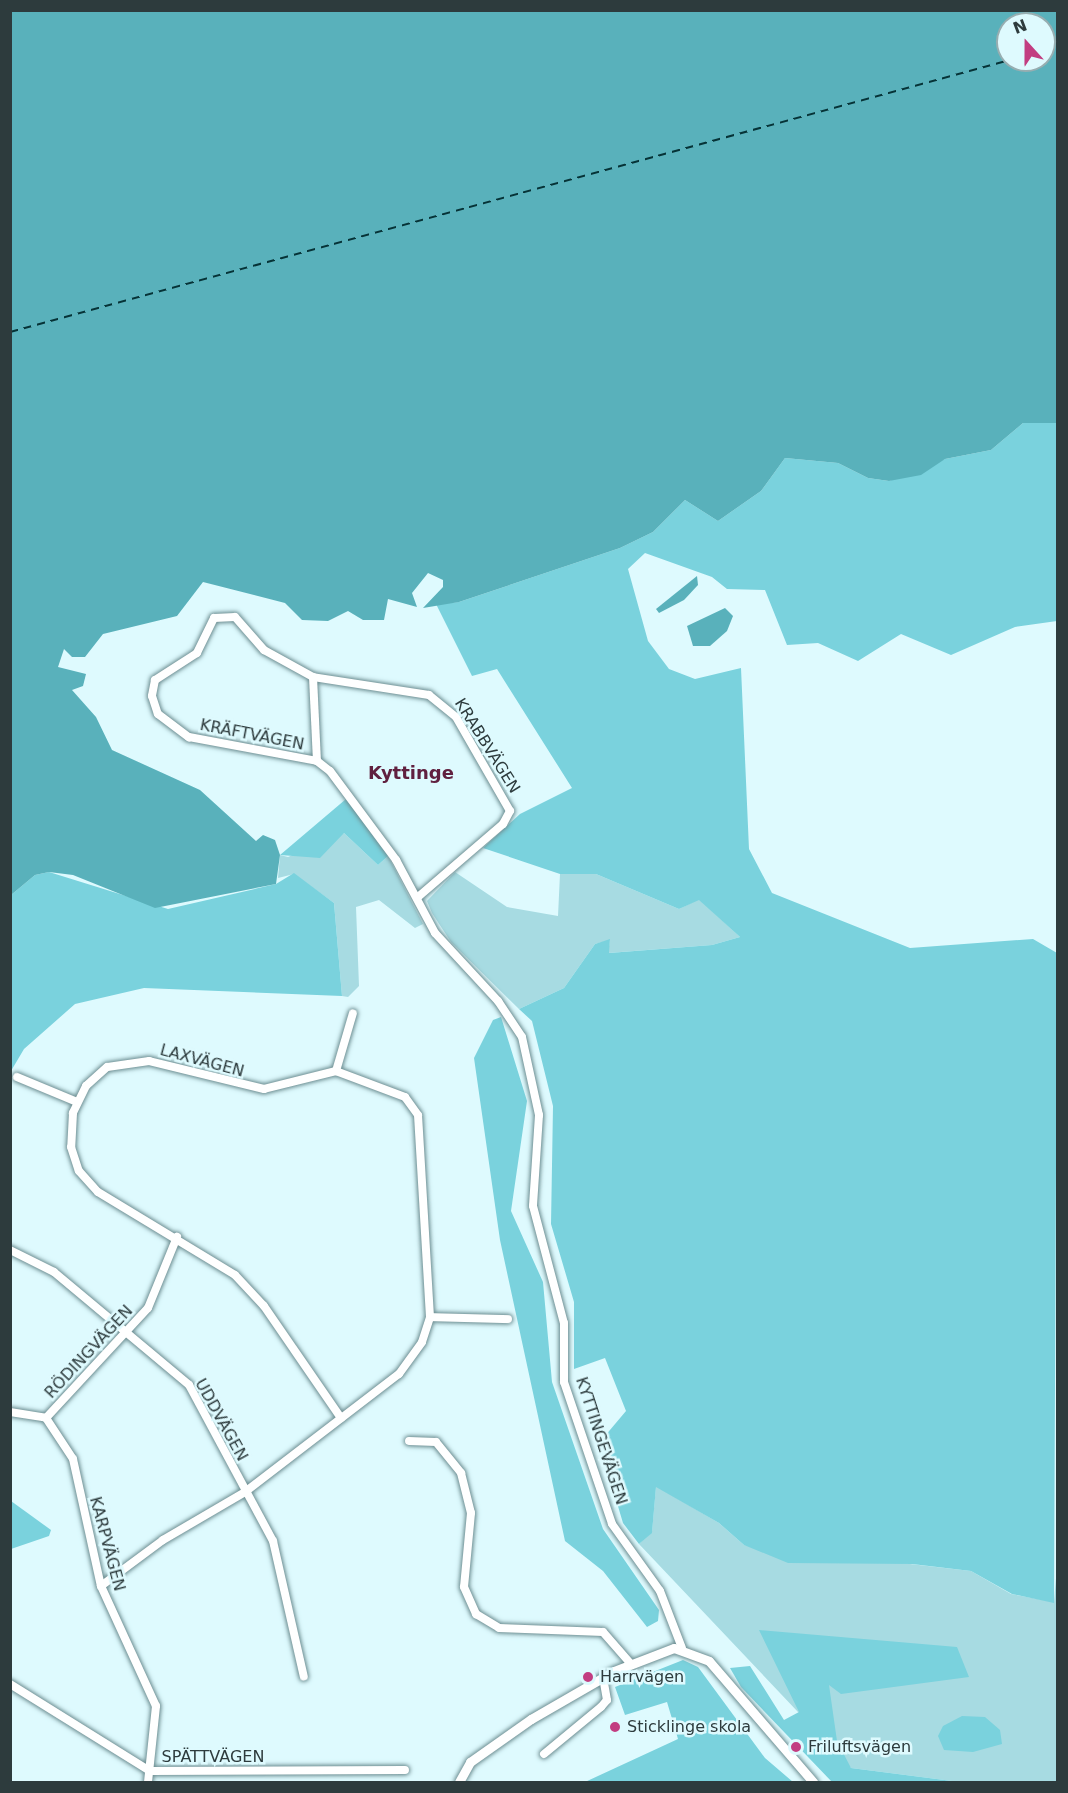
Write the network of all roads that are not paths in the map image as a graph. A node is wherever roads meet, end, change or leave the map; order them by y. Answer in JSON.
{"nodes":[{"id":1,"x":313,"y":677,"type":"junction"},
{"id":2,"x":317,"y":761,"type":"junction"},
{"id":3,"x":418,"y":897,"type":"junction"},
{"id":4,"x":353,"y":1014,"type":"dead end"},
{"id":5,"x":336,"y":1071,"type":"junction"},
{"id":6,"x":17,"y":1077,"type":"dead end"},
{"id":7,"x":77,"y":1102,"type":"junction"},
{"id":8,"x":177,"y":1237,"type":"junction"},
{"id":9,"x":10,"y":1251,"type":"edge"},
{"id":10,"x":430,"y":1317,"type":"junction"},
{"id":11,"x":508,"y":1319,"type":"dead end"},
{"id":12,"x":126,"y":1336,"type":"junction"},
{"id":13,"x":10,"y":1412,"type":"edge"},
{"id":14,"x":46,"y":1418,"type":"junction"},
{"id":15,"x":341,"y":1418,"type":"junction"},
{"id":16,"x":409,"y":1442,"type":"dead end"},
{"id":17,"x":245,"y":1492,"type":"junction"},
{"id":18,"x":101,"y":1586,"type":"junction"},
{"id":19,"x":682,"y":1648,"type":"junction"},
{"id":20,"x":630,"y":1664,"type":"junction"},
{"id":21,"x":304,"y":1677,"type":"dead end"},
{"id":22,"x":603,"y":1677,"type":"junction"},
{"id":23,"x":10,"y":1684,"type":"edge"},
{"id":24,"x":544,"y":1754,"type":"dead end"},
{"id":25,"x":405,"y":1770,"type":"dead end"},
{"id":26,"x":150,"y":1771,"type":"junction"},
{"id":27,"x":148,"y":1782,"type":"edge"},
{"id":28,"x":459,"y":1782,"type":"edge"},
{"id":29,"x":813,"y":1782,"type":"edge"}],
"edges":[{"from":1,"to":2,"type":"street"},
{"from":1,"to":2,"type":"street","name":"KRÄFTVÄGEN"},
{"from":1,"to":3,"type":"street","name":"KRABBVÄGEN"},
{"from":2,"to":3,"type":"street","name":"KRÄFTVÄGEN"},
{"from":3,"to":19,"type":"street","name":"KYTTINGEVÄGEN"},
{"from":4,"to":5,"type":"street"},
{"from":5,"to":7,"type":"street","name":"LAXVÄGEN"},
{"from":5,"to":10,"type":"street"},
{"from":6,"to":7,"type":"street"},
{"from":7,"to":8,"type":"street","name":"LAXVÄGEN"},
{"from":8,"to":12,"type":"street","name":"RÖDINGVÄGEN"},
{"from":8,"to":15,"type":"street","name":"LAXVÄGEN"},
{"from":9,"to":12,"type":"street","name":"UDDVÄGEN"},
{"from":10,"to":11,"type":"street"},
{"from":10,"to":15,"type":"street"},
{"from":12,"to":14,"type":"street","name":"RÖDINGVÄGEN"},
{"from":12,"to":17,"type":"street","name":"UDDVÄGEN"},
{"from":13,"to":14,"type":"street"},
{"from":14,"to":18,"type":"street","name":"KARPVÄGEN"},
{"from":15,"to":17,"type":"street"},
{"from":16,"to":20,"type":"street"},
{"from":17,"to":18,"type":"street"},
{"from":17,"to":21,"type":"street","name":"UDDVÄGEN"},
{"from":18,"to":26,"type":"street","name":"KARPVÄGEN"},
{"from":19,"to":20,"type":"street"},
{"from":19,"to":29,"type":"street"},
{"from":20,"to":22,"type":"street"},
{"from":22,"to":24,"type":"street"},
{"from":22,"to":28,"type":"street"},
{"from":23,"to":26,"type":"street","name":"SPÄTTVÄGEN"},
{"from":25,"to":26,"type":"street","name":"SPÄTTVÄGEN"},
{"from":26,"to":27,"type":"street","name":"KARPVÄGEN"}]}
